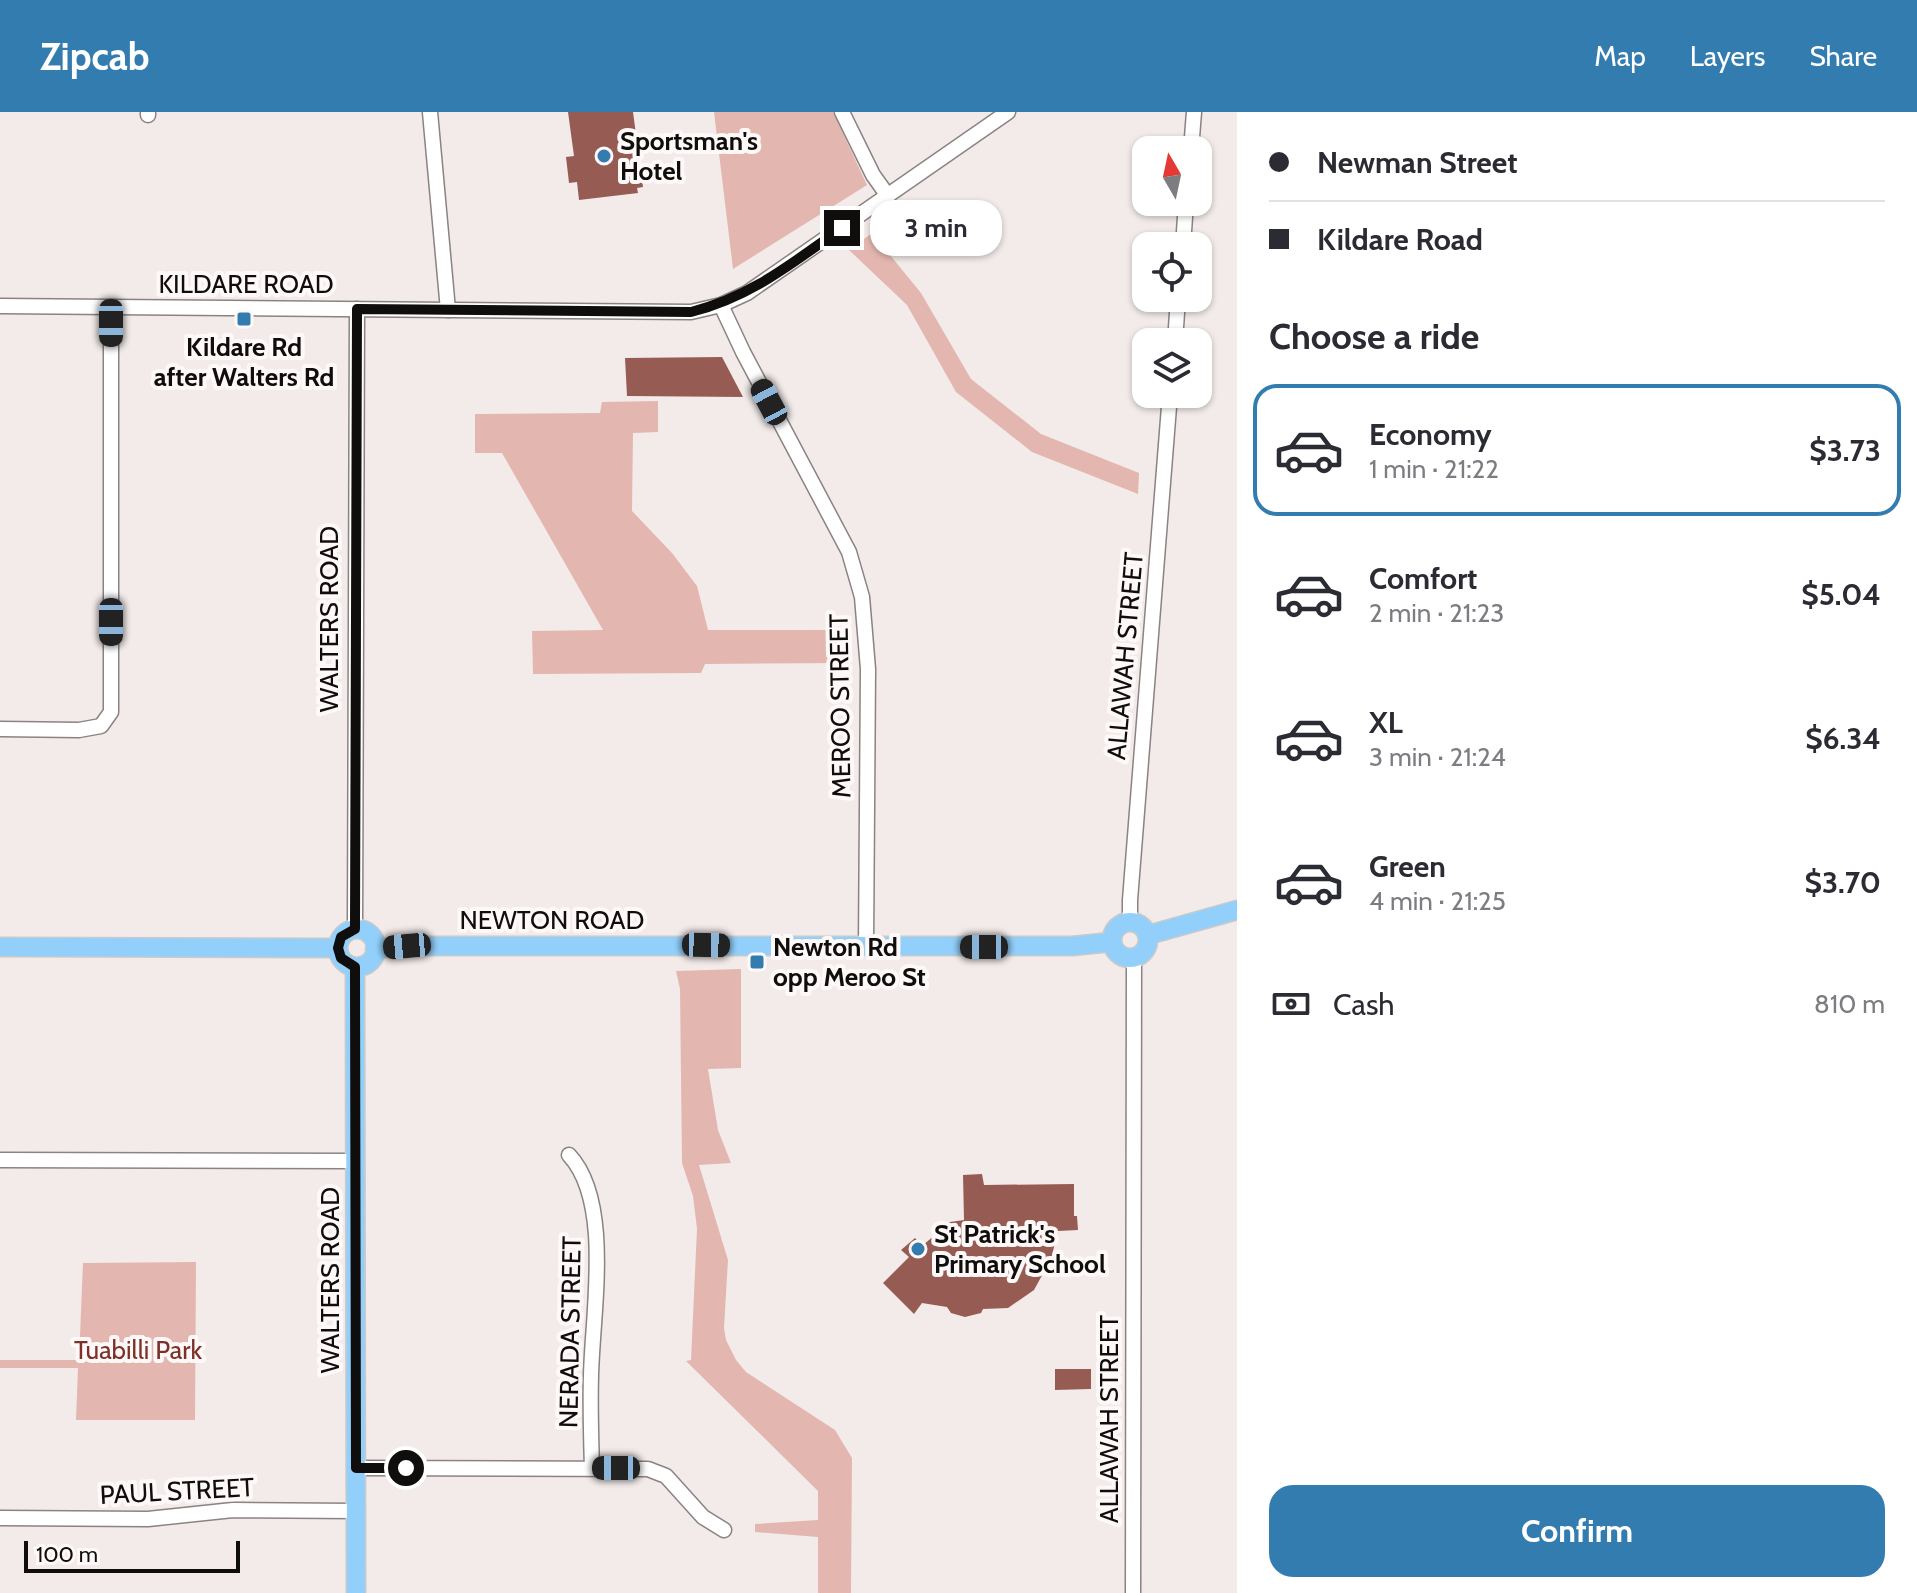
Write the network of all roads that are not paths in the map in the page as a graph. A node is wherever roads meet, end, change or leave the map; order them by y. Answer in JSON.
{"nodes":[{"id":1,"x":430,"y":112,"type":"edge"},
{"id":2,"x":842,"y":112,"type":"edge"},
{"id":3,"x":1008,"y":112,"type":"edge"},
{"id":4,"x":1194,"y":112,"type":"edge"},
{"id":5,"x":1192,"y":136,"type":"edge"},
{"id":6,"x":888,"y":196,"type":"junction"},
{"id":7,"x":721,"y":305,"type":"junction"},
{"id":8,"x":0,"y":306,"type":"edge"},
{"id":9,"x":111,"y":307,"type":"junction"},
{"id":10,"x":357,"y":309,"type":"junction"},
{"id":11,"x":448,"y":310,"type":"junction"},
{"id":12,"x":1169,"y":408,"type":"edge"},
{"id":13,"x":0,"y":729,"type":"edge"},
{"id":14,"x":1237,"y":910,"type":"edge"},
{"id":15,"x":1130,"y":921,"type":"junction"},
{"id":16,"x":355,"y":929,"type":"junction"},
{"id":17,"x":1148,"y":935,"type":"junction"},
{"id":18,"x":1112,"y":942,"type":"junction"},
{"id":19,"x":0,"y":947,"type":"edge"},
{"id":20,"x":866,"y":947,"type":"junction"},
{"id":21,"x":338,"y":948,"type":"junction"},
{"id":22,"x":375,"y":949,"type":"junction"},
{"id":23,"x":1134,"y":957,"type":"junction"},
{"id":24,"x":355,"y":967,"type":"junction"},
{"id":25,"x":569,"y":1155,"type":"dead end"},
{"id":26,"x":0,"y":1160,"type":"edge"},
{"id":27,"x":356,"y":1161,"type":"junction"},
{"id":28,"x":356,"y":1468,"type":"junction"},
{"id":29,"x":592,"y":1468,"type":"junction"},
{"id":30,"x":356,"y":1511,"type":"junction"},
{"id":31,"x":0,"y":1518,"type":"edge"},
{"id":32,"x":724,"y":1530,"type":"dead end"},
{"id":33,"x":356,"y":1593,"type":"edge"},
{"id":34,"x":1133,"y":1593,"type":"edge"}],
"edges":[{"from":1,"to":11,"type":"street"},
{"from":2,"to":6,"type":"street"},
{"from":3,"to":6,"type":"street","name":"KILDARE ROAD"},
{"from":4,"to":5,"type":"street"},
{"from":6,"to":7,"type":"street","name":"KILDARE ROAD"},
{"from":7,"to":11,"type":"street","name":"KILDARE ROAD"},
{"from":7,"to":20,"type":"street","name":"MEROO STREET"},
{"from":8,"to":9,"type":"street","name":"KILDARE ROAD"},
{"from":9,"to":10,"type":"street","name":"KILDARE ROAD"},
{"from":9,"to":13,"type":"street"},
{"from":10,"to":11,"type":"street","name":"KILDARE ROAD"},
{"from":10,"to":16,"type":"street","name":"WALTERS ROAD"},
{"from":12,"to":15,"type":"street","name":"ALLAWAH STREET"},
{"from":14,"to":17,"type":"main road"},
{"from":15,"to":17,"type":"main road"},
{"from":15,"to":18,"type":"main road"},
{"from":16,"to":21,"type":"main road"},
{"from":16,"to":22,"type":"main road"},
{"from":17,"to":23,"type":"main road"},
{"from":18,"to":20,"type":"main road","name":"NEWTON ROAD"},
{"from":18,"to":23,"type":"main road"},
{"from":19,"to":21,"type":"main road"},
{"from":20,"to":22,"type":"main road","name":"NEWTON ROAD"},
{"from":21,"to":24,"type":"main road"},
{"from":22,"to":24,"type":"main road"},
{"from":23,"to":34,"type":"street","name":"ALLAWAH STREET"},
{"from":24,"to":27,"type":"main road","name":"WALTERS ROAD"},
{"from":25,"to":29,"type":"street","name":"NERADA STREET"},
{"from":26,"to":27,"type":"street"},
{"from":27,"to":28,"type":"main road","name":"WALTERS ROAD"},
{"from":28,"to":29,"type":"street"},
{"from":28,"to":30,"type":"main road","name":"WALTERS ROAD"},
{"from":29,"to":32,"type":"street"},
{"from":30,"to":31,"type":"street","name":"PAUL STREET"},
{"from":30,"to":33,"type":"main road","name":"WALTERS ROAD"}]}
